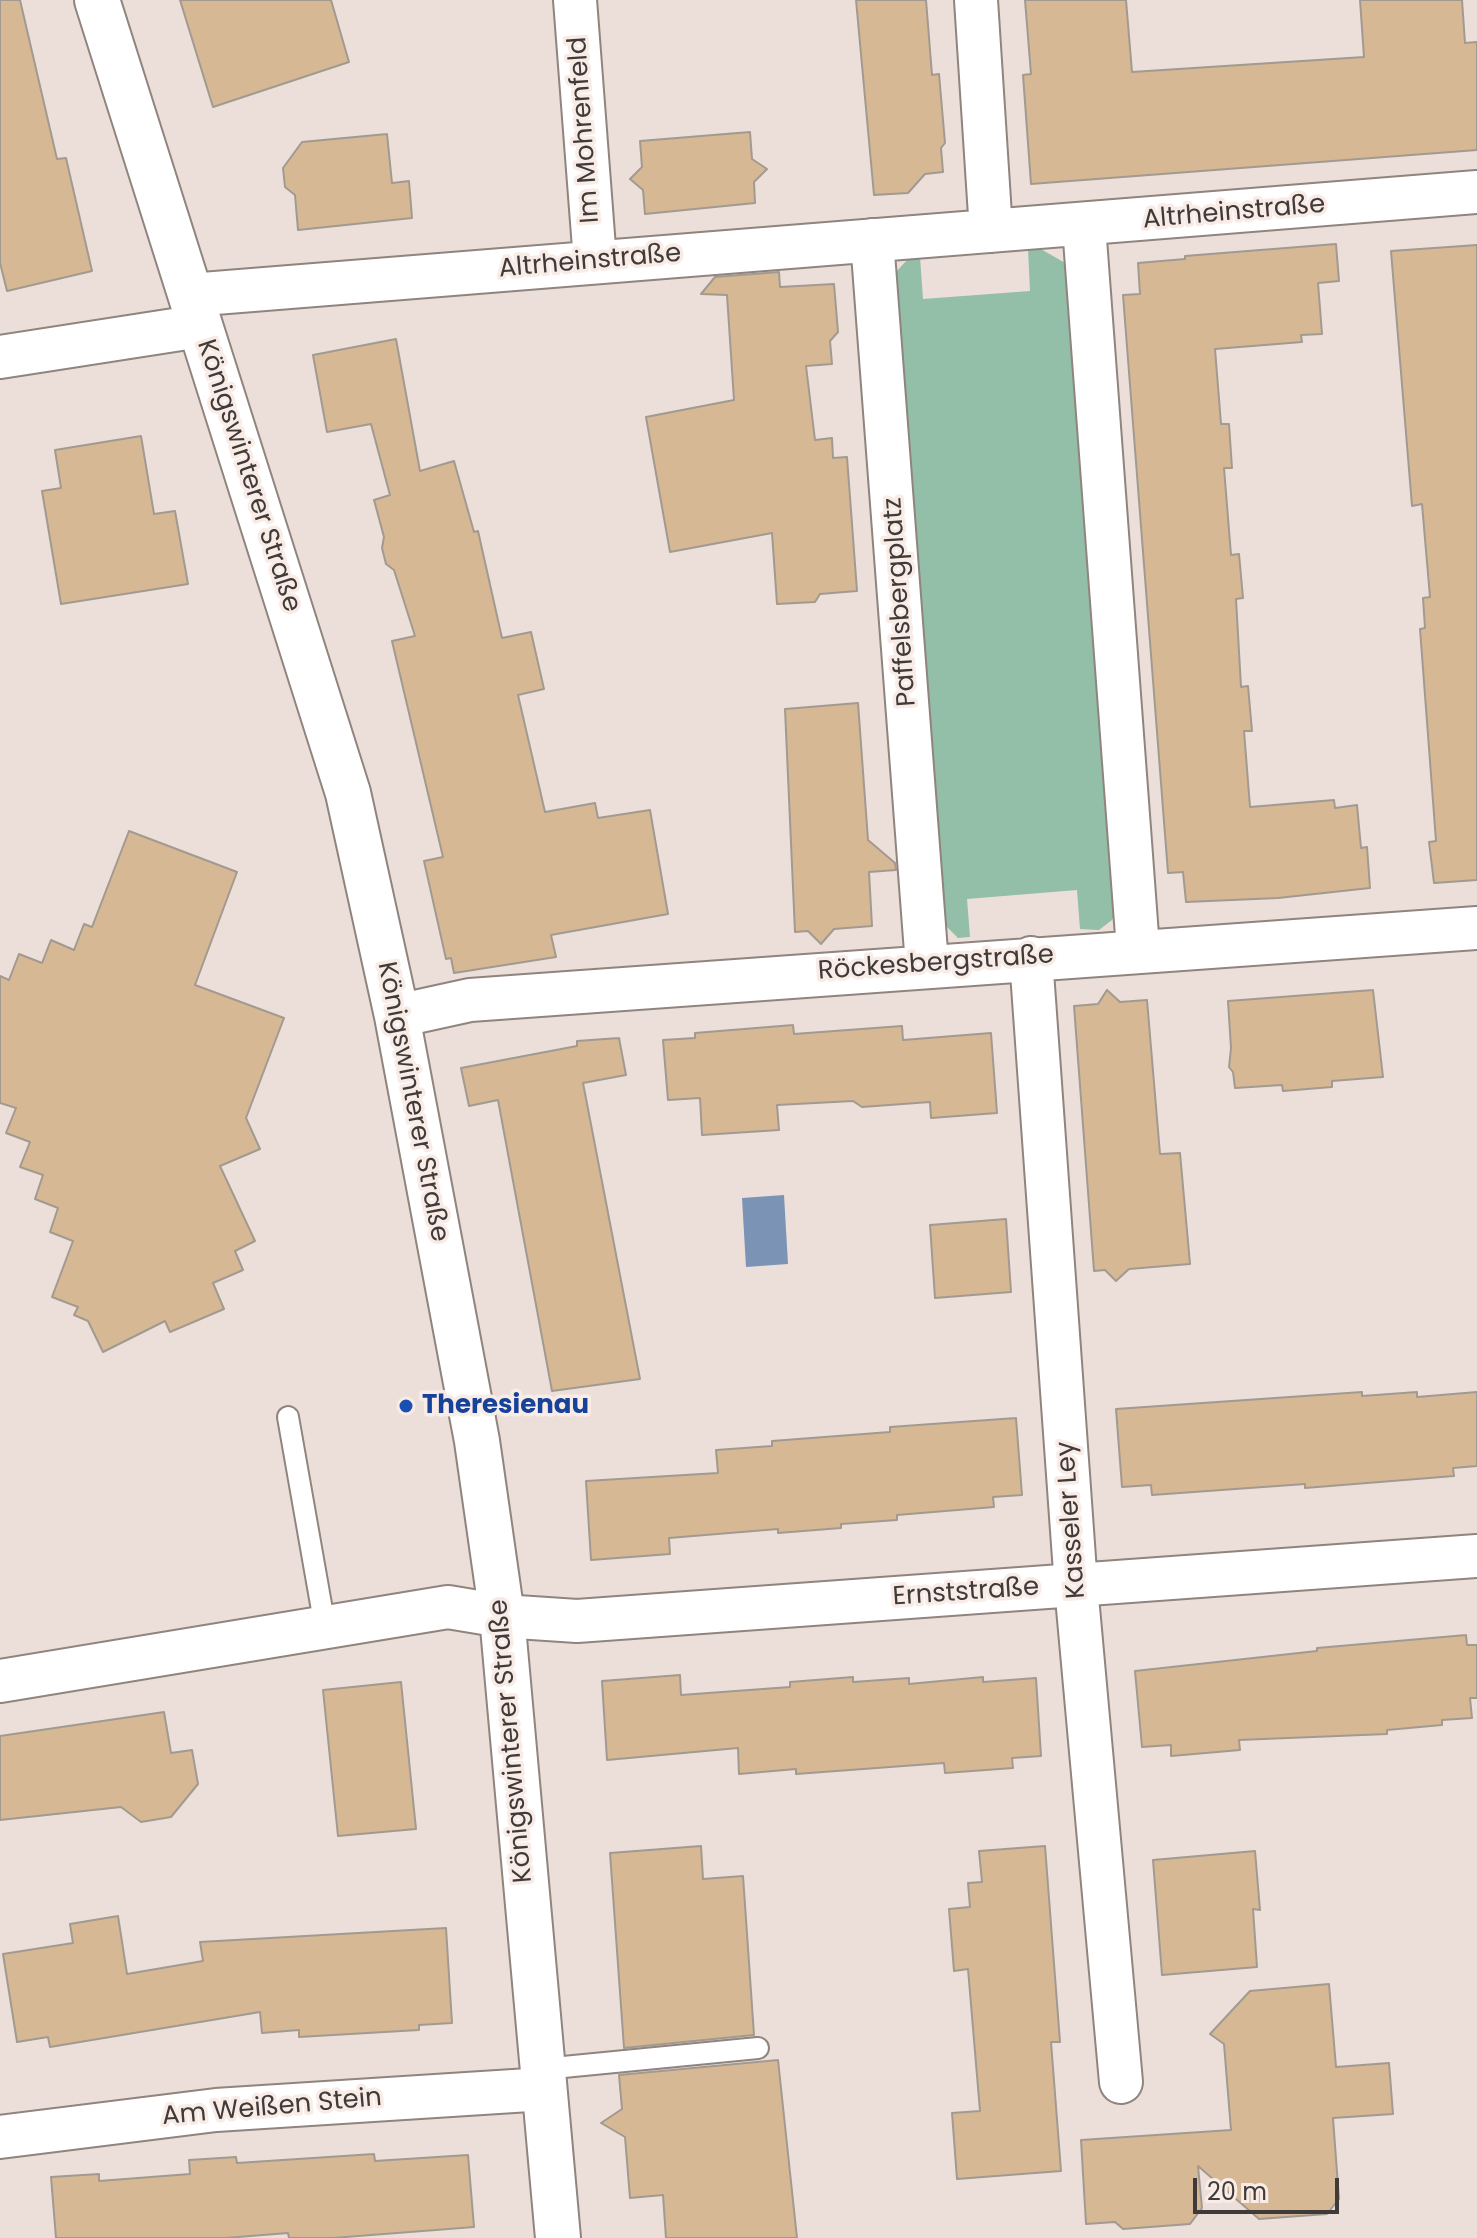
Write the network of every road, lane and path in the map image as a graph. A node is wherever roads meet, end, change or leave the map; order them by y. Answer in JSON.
{"nodes":[{"id":1,"x":97,"y":0,"type":"edge"},
{"id":2,"x":575,"y":0,"type":"edge"},
{"id":3,"x":976,"y":0,"type":"edge"},
{"id":4,"x":1477,"y":192,"type":"edge"},
{"id":5,"x":1084,"y":226,"type":"junction"},
{"id":6,"x":991,"y":231,"type":"junction"},
{"id":7,"x":872,"y":240,"type":"junction"},
{"id":8,"x":595,"y":261,"type":"junction"},
{"id":9,"x":195,"y":311,"type":"junction"},
{"id":10,"x":0,"y":357,"type":"edge"},
{"id":11,"x":1477,"y":928,"type":"edge"},
{"id":12,"x":1138,"y":949,"type":"junction"},
{"id":13,"x":1031,"y":958,"type":"junction"},
{"id":14,"x":927,"y":965,"type":"junction"},
{"id":15,"x":397,"y":1016,"type":"junction"},
{"id":16,"x":288,"y":1417,"type":"dead end"},
{"id":17,"x":1477,"y":1556,"type":"edge"},
{"id":18,"x":1076,"y":1586,"type":"junction"},
{"id":19,"x":502,"y":1616,"type":"junction"},
{"id":20,"x":325,"y":1627,"type":"junction"},
{"id":21,"x":0,"y":1681,"type":"edge"},
{"id":22,"x":758,"y":2048,"type":"dead end"},
{"id":23,"x":544,"y":2079,"type":"junction"},
{"id":24,"x":1121,"y":2082,"type":"dead end"},
{"id":25,"x":0,"y":2137,"type":"edge"},
{"id":26,"x":558,"y":2238,"type":"edge"}],
"edges":[{"from":1,"to":9,"type":"main road","name":"Königswinterer Straße"},
{"from":2,"to":8,"type":"street","name":"Im Mohrenfeld"},
{"from":3,"to":6,"type":"street"},
{"from":4,"to":5,"type":"street","name":"Altrheinstraße"},
{"from":5,"to":6,"type":"street","name":"Altrheinstraße"},
{"from":5,"to":12,"type":"street"},
{"from":6,"to":7,"type":"street","name":"Altrheinstraße"},
{"from":7,"to":8,"type":"street","name":"Altrheinstraße"},
{"from":7,"to":14,"type":"street","name":"Paffelsbergplatz"},
{"from":8,"to":9,"type":"street","name":"Altrheinstraße"},
{"from":9,"to":10,"type":"street","name":"Altrheinstraße"},
{"from":9,"to":15,"type":"main road","name":"Königswinterer Straße"},
{"from":11,"to":12,"type":"street","name":"Röckesbergstraße"},
{"from":12,"to":13,"type":"street","name":"Röckesbergstraße"},
{"from":13,"to":14,"type":"street","name":"Röckesbergstraße"},
{"from":13,"to":18,"type":"street","name":"Kasseler Ley"},
{"from":14,"to":15,"type":"street","name":"Röckesbergstraße"},
{"from":15,"to":19,"type":"main road","name":"Königswinterer Straße"},
{"from":16,"to":20,"type":"lane"},
{"from":17,"to":18,"type":"street","name":"Ernststraße"},
{"from":18,"to":19,"type":"street","name":"Ernststraße"},
{"from":18,"to":24,"type":"street","name":"Kasseler Ley"},
{"from":19,"to":20,"type":"street"},
{"from":19,"to":23,"type":"main road","name":"Königswinterer Straße"},
{"from":20,"to":21,"type":"street"},
{"from":22,"to":23,"type":"lane"},
{"from":23,"to":25,"type":"street","name":"Am Weißen Stein"},
{"from":23,"to":26,"type":"main road","name":"Königswinterer Straße"}]}
